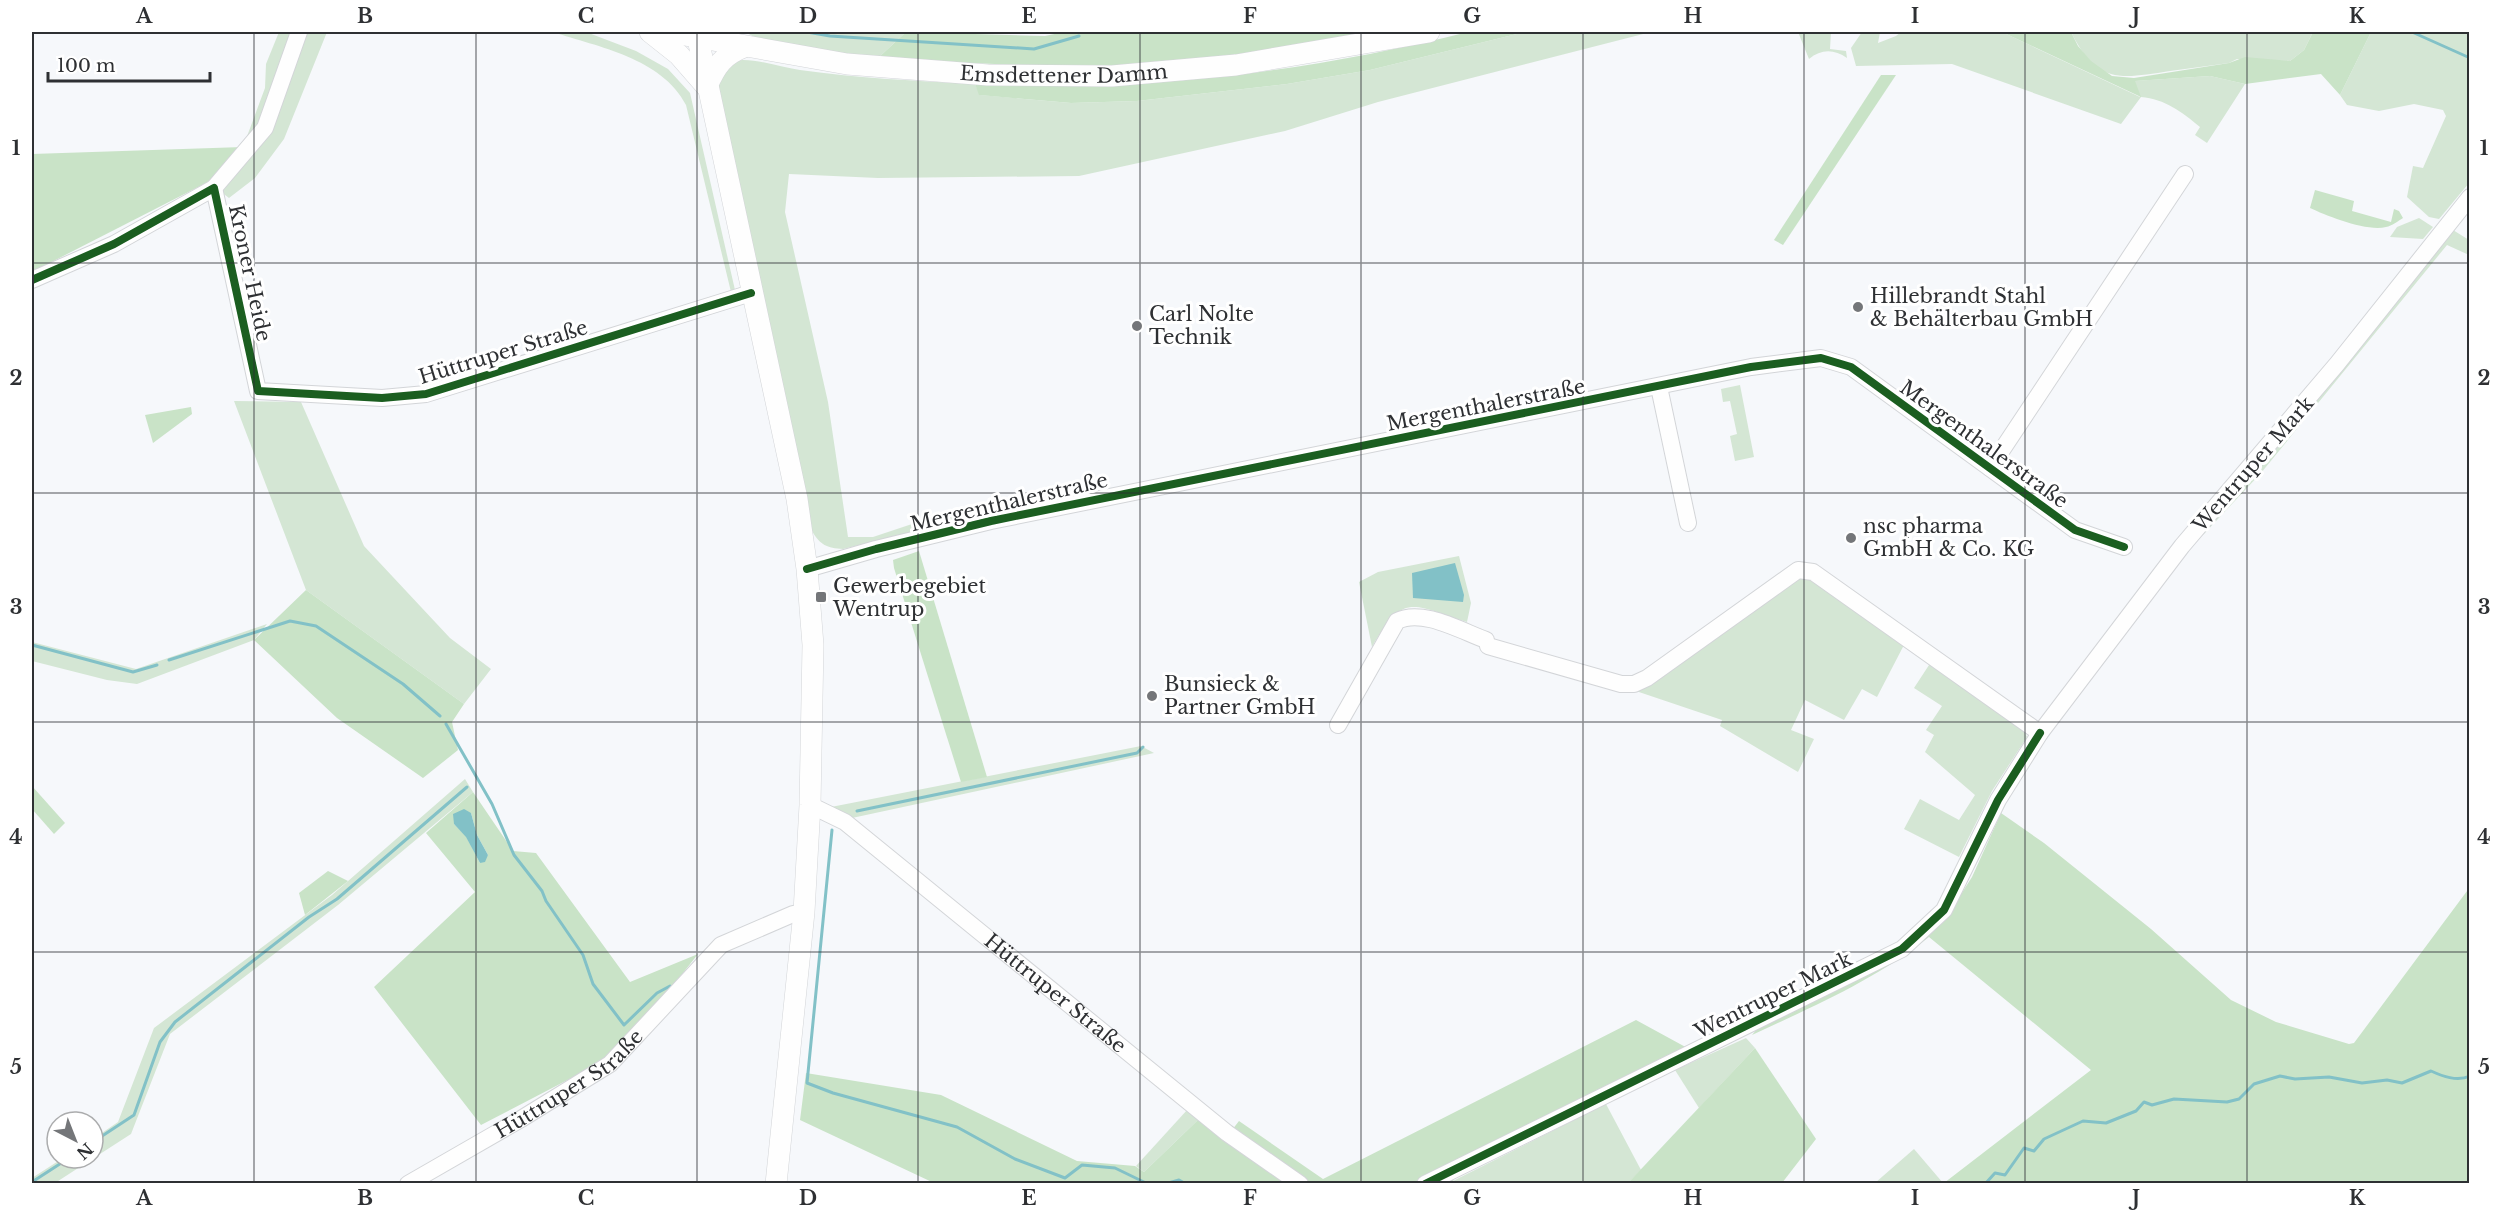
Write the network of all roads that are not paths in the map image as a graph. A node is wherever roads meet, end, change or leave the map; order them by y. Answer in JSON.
{"nodes":[{"id":1,"x":299,"y":32,"type":"edge"},
{"id":2,"x":650,"y":32,"type":"edge"},
{"id":3,"x":668,"y":32,"type":"edge"},
{"id":4,"x":721,"y":32,"type":"edge"},
{"id":5,"x":1429,"y":32,"type":"edge"},
{"id":6,"x":697,"y":35,"type":"edge"},
{"id":7,"x":744,"y":46,"type":"junction"},
{"id":8,"x":706,"y":86,"type":"junction"},
{"id":9,"x":2185,"y":174,"type":"dead end"},
{"id":10,"x":214,"y":188,"type":"junction"},
{"id":11,"x":2469,"y":197,"type":"edge"},
{"id":12,"x":32,"y":280,"type":"edge"},
{"id":13,"x":751,"y":293,"type":"junction"},
{"id":14,"x":1659,"y":387,"type":"junction"},
{"id":15,"x":258,"y":391,"type":"joint"},
{"id":16,"x":1990,"y":468,"type":"junction"},
{"id":17,"x":1688,"y":523,"type":"dead end"},
{"id":18,"x":2124,"y":547,"type":"dead end"},
{"id":19,"x":807,"y":569,"type":"junction"},
{"id":20,"x":1338,"y":725,"type":"dead end"},
{"id":21,"x":2040,"y":733,"type":"junction"},
{"id":22,"x":810,"y":805,"type":"junction"},
{"id":23,"x":804,"y":912,"type":"junction"},
{"id":24,"x":408,"y":1184,"type":"edge"},
{"id":25,"x":776,"y":1184,"type":"edge"},
{"id":26,"x":1299,"y":1184,"type":"edge"},
{"id":27,"x":1425,"y":1184,"type":"edge"}],
"edges":[{"from":1,"to":10,"type":"street","name":"Kroner Heide"},
{"from":2,"to":8,"type":"main road"},
{"from":3,"to":6,"type":"main road","name":"Emsdettener Damm"},
{"from":4,"to":7,"type":"main road"},
{"from":5,"to":7,"type":"main road","name":"Emsdettener Damm"},
{"from":6,"to":7,"type":"main road","name":"Emsdettener Damm"},
{"from":6,"to":8,"type":"main road"},
{"from":7,"to":8,"type":"main road"},
{"from":8,"to":13,"type":"main road"},
{"from":9,"to":16,"type":"street"},
{"from":10,"to":12,"type":"street","name":"Kroner Heide"},
{"from":10,"to":15,"type":"street","name":"Kroner Heide"},
{"from":11,"to":21,"type":"street","name":"Wentruper Mark"},
{"from":13,"to":15,"type":"street","name":"Hüttruper Straße"},
{"from":13,"to":19,"type":"main road"},
{"from":14,"to":16,"type":"street","name":"Mergenthalerstraße"},
{"from":14,"to":17,"type":"street"},
{"from":14,"to":19,"type":"street","name":"Mergenthalerstraße"},
{"from":16,"to":18,"type":"street","name":"Mergenthalerstraße"},
{"from":19,"to":22,"type":"main road"},
{"from":20,"to":21,"type":"street"},
{"from":21,"to":27,"type":"street","name":"Wentruper Mark"},
{"from":22,"to":23,"type":"main road"},
{"from":22,"to":26,"type":"street","name":"Hüttruper Straße"},
{"from":23,"to":24,"type":"street","name":"Hüttruper Straße"},
{"from":23,"to":25,"type":"main road"}]}
